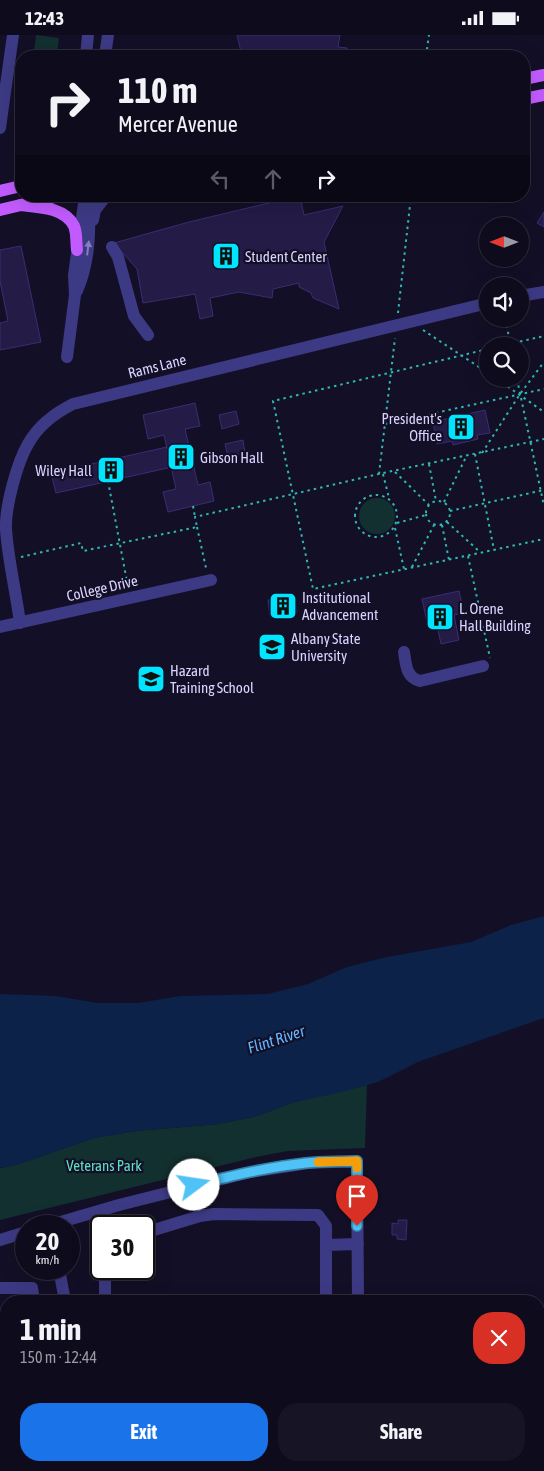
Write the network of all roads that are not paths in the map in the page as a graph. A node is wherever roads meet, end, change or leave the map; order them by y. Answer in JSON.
{"nodes":[{"id":1,"x":13,"y":35,"type":"edge"},
{"id":2,"x":88,"y":35,"type":"edge"},
{"id":3,"x":108,"y":35,"type":"edge"},
{"id":4,"x":87,"y":50,"type":"edge"},
{"id":5,"x":106,"y":50,"type":"edge"},
{"id":6,"x":544,"y":75,"type":"edge"},
{"id":7,"x":530,"y":78,"type":"edge"},
{"id":8,"x":544,"y":95,"type":"edge"},
{"id":9,"x":530,"y":98,"type":"edge"},
{"id":10,"x":0,"y":128,"type":"edge"},
{"id":11,"x":15,"y":187,"type":"edge"},
{"id":12,"x":0,"y":191,"type":"edge"},
{"id":13,"x":33,"y":202,"type":"edge"},
{"id":14,"x":84,"y":202,"type":"edge"},
{"id":15,"x":90,"y":202,"type":"edge"},
{"id":16,"x":101,"y":202,"type":"edge"},
{"id":17,"x":20,"y":205,"type":"junction"},
{"id":18,"x":0,"y":210,"type":"edge"},
{"id":19,"x":90,"y":230,"type":"junction"},
{"id":20,"x":112,"y":247,"type":"dead end"},
{"id":21,"x":77,"y":251,"type":"junction"},
{"id":22,"x":544,"y":292,"type":"edge"},
{"id":23,"x":529,"y":294,"type":"edge"},
{"id":24,"x":75,"y":295,"type":"junction"},
{"id":25,"x":479,"y":305,"type":"edge"},
{"id":26,"x":148,"y":335,"type":"dead end"},
{"id":27,"x":67,"y":357,"type":"dead end"},
{"id":28,"x":210,"y":581,"type":"road end"},
{"id":29,"x":20,"y":623,"type":"junction"},
{"id":30,"x":0,"y":627,"type":"edge"},
{"id":31,"x":404,"y":652,"type":"dead end"},
{"id":32,"x":483,"y":666,"type":"road end"},
{"id":33,"x":80,"y":1216,"type":"edge"},
{"id":34,"x":155,"y":1230,"type":"edge"},
{"id":35,"x":15,"y":1235,"type":"edge"},
{"id":36,"x":0,"y":1240,"type":"edge"},
{"id":37,"x":358,"y":1244,"type":"junction"},
{"id":38,"x":326,"y":1245,"type":"junction"},
{"id":39,"x":62,"y":1280,"type":"edge"},
{"id":40,"x":105,"y":1280,"type":"edge"},
{"id":41,"x":0,"y":1288,"type":"edge"},
{"id":42,"x":33,"y":1295,"type":"edge"},
{"id":43,"x":64,"y":1295,"type":"edge"},
{"id":44,"x":105,"y":1295,"type":"edge"},
{"id":45,"x":326,"y":1295,"type":"edge"},
{"id":46,"x":358,"y":1295,"type":"edge"}],
"edges":[{"from":1,"to":10,"type":"street"},
{"from":2,"to":4,"type":"street"},
{"from":3,"to":5,"type":"street"},
{"from":6,"to":7,"type":"main road"},
{"from":8,"to":9,"type":"main road"},
{"from":11,"to":12,"type":"main road"},
{"from":13,"to":17,"type":"main road"},
{"from":14,"to":21,"type":"street"},
{"from":15,"to":19,"type":"street"},
{"from":16,"to":19,"type":"street"},
{"from":17,"to":18,"type":"main road"},
{"from":17,"to":21,"type":"main road"},
{"from":24,"to":19,"type":"street","one_way":true},
{"from":20,"to":26,"type":"street"},
{"from":21,"to":24,"type":"street"},
{"from":22,"to":23,"type":"street"},
{"from":24,"to":27,"type":"street"},
{"from":25,"to":29,"type":"street","name":"Rams Lane"},
{"from":28,"to":29,"type":"street","name":"College Drive"},
{"from":29,"to":30,"type":"street","name":"College Drive"},
{"from":31,"to":32,"type":"street"},
{"from":33,"to":37,"type":"street"},
{"from":34,"to":38,"type":"street"},
{"from":35,"to":36,"type":"street"},
{"from":37,"to":38,"type":"street"},
{"from":37,"to":46,"type":"street"},
{"from":38,"to":45,"type":"street"},
{"from":39,"to":43,"type":"street"},
{"from":40,"to":44,"type":"street"},
{"from":41,"to":42,"type":"street"}]}
